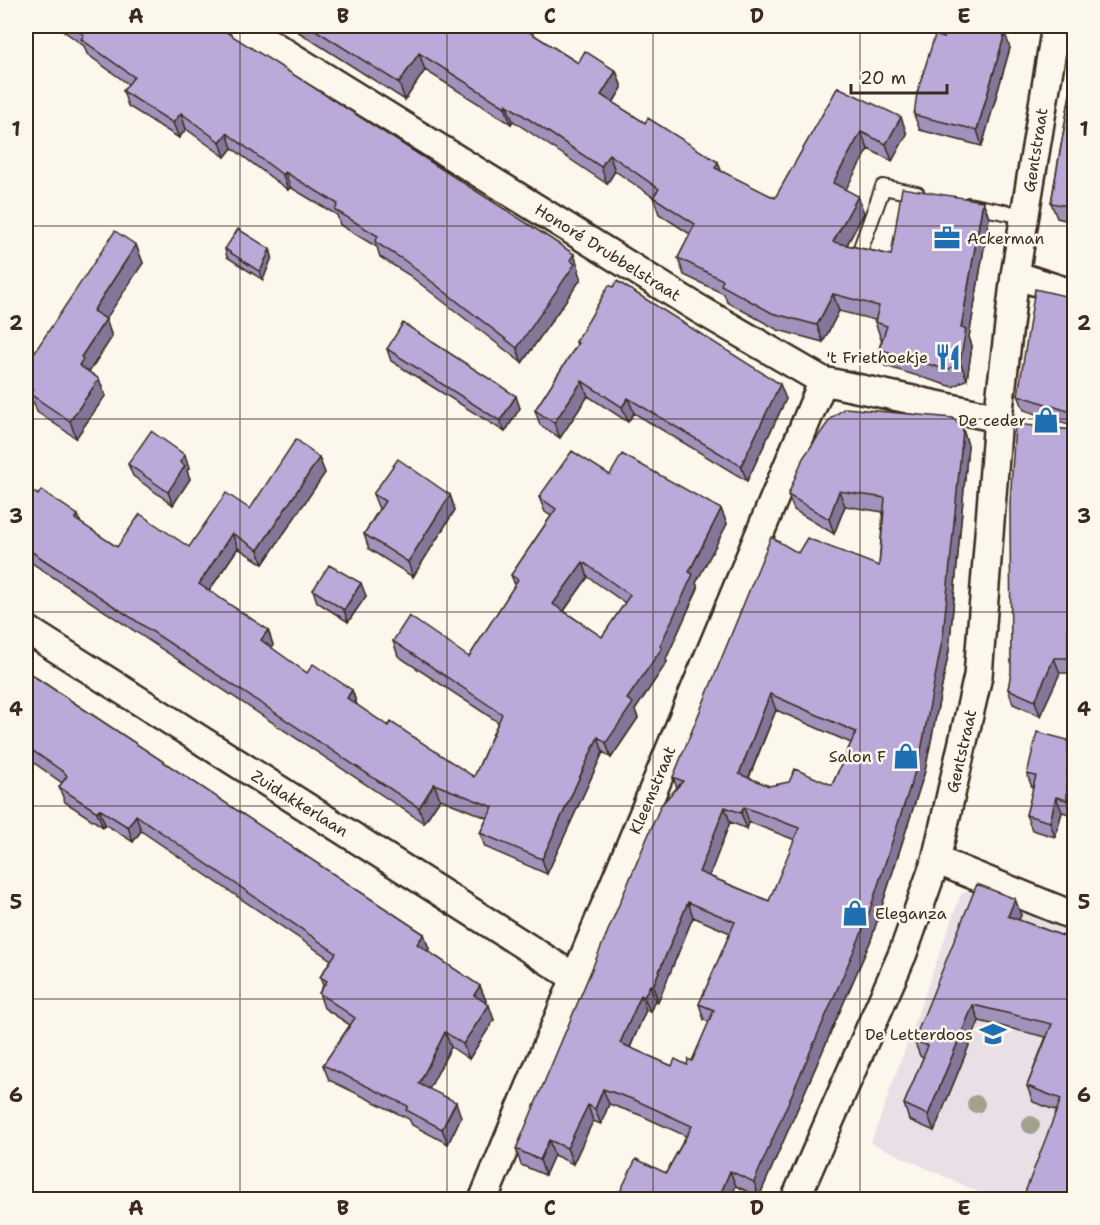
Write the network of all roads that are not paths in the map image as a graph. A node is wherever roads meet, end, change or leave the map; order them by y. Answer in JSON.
{"nodes":[{"id":1,"x":242,"y":26,"type":"edge"},
{"id":2,"x":1056,"y":26,"type":"edge"},
{"id":3,"x":927,"y":196,"type":"edge"},
{"id":4,"x":959,"y":203,"type":"edge"},
{"id":5,"x":1024,"y":216,"type":"junction"},
{"id":6,"x":858,"y":256,"type":"edge"},
{"id":7,"x":1015,"y":275,"type":"junction"},
{"id":8,"x":1074,"y":294,"type":"edge"},
{"id":9,"x":823,"y":381,"type":"junction"},
{"id":10,"x":998,"y":418,"type":"junction"},
{"id":11,"x":26,"y":628,"type":"edge"},
{"id":12,"x":936,"y":860,"type":"junction"},
{"id":13,"x":1074,"y":916,"type":"edge"},
{"id":14,"x":574,"y":977,"type":"junction"},
{"id":15,"x":483,"y":1200,"type":"edge"},
{"id":16,"x":795,"y":1200,"type":"edge"}],
"edges":[{"from":1,"to":9,"type":"street","name":"Honoré Drubbelstraat"},
{"from":2,"to":5,"type":"street","name":"Gentstraat"},
{"from":3,"to":6,"type":"lane"},
{"from":4,"to":5,"type":"lane"},
{"from":5,"to":7,"type":"street","name":"Gentstraat"},
{"from":7,"to":8,"type":"street"},
{"from":7,"to":10,"type":"street","name":"Gentstraat"},
{"from":9,"to":10,"type":"street","name":"Honoré Drubbelstraat"},
{"from":9,"to":14,"type":"street","name":"Kleemstraat"},
{"from":10,"to":12,"type":"street","name":"Gentstraat"},
{"from":11,"to":14,"type":"street","name":"Zuidakkerlaan"},
{"from":12,"to":13,"type":"street"},
{"from":12,"to":16,"type":"street","name":"Gentstraat"},
{"from":14,"to":15,"type":"street","name":"Kleemstraat"}]}
